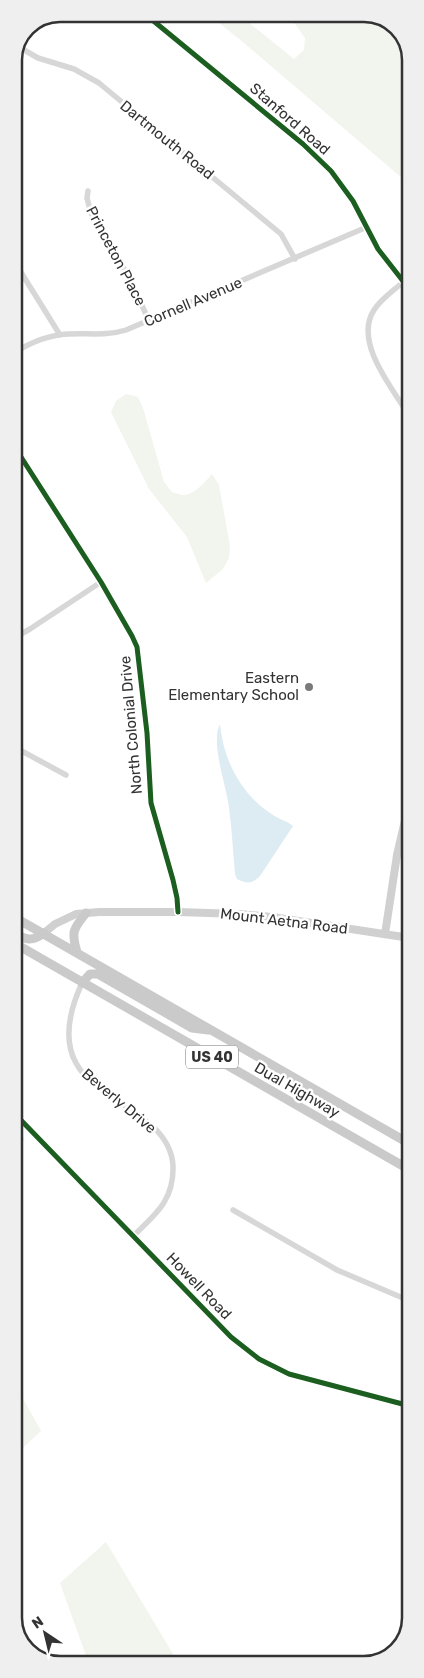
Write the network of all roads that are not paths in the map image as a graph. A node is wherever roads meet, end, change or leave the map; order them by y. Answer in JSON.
{"nodes":[{"id":1,"x":155,"y":22,"type":"edge"},
{"id":2,"x":24,"y":50,"type":"edge"},
{"id":3,"x":88,"y":191,"type":"dead end"},
{"id":4,"x":367,"y":227,"type":"junction"},
{"id":5,"x":295,"y":259,"type":"junction"},
{"id":6,"x":22,"y":274,"type":"edge"},
{"id":7,"x":402,"y":282,"type":"joint"},
{"id":8,"x":149,"y":321,"type":"junction"},
{"id":9,"x":60,"y":335,"type":"junction"},
{"id":10,"x":22,"y":349,"type":"edge"},
{"id":11,"x":402,"y":403,"type":"edge"},
{"id":12,"x":22,"y":459,"type":"edge"},
{"id":13,"x":101,"y":582,"type":"junction"},
{"id":14,"x":22,"y":633,"type":"edge"},
{"id":15,"x":22,"y":751,"type":"edge"},
{"id":16,"x":66,"y":775,"type":"dead end"},
{"id":17,"x":402,"y":833,"type":"edge"},
{"id":18,"x":178,"y":912,"type":"junction"},
{"id":19,"x":86,"y":913,"type":"junction"},
{"id":20,"x":22,"y":921,"type":"edge"},
{"id":21,"x":44,"y":933,"type":"junction"},
{"id":22,"x":385,"y":934,"type":"junction"},
{"id":23,"x":22,"y":937,"type":"edge"},
{"id":24,"x":402,"y":937,"type":"edge"},
{"id":25,"x":22,"y":948,"type":"edge"},
{"id":26,"x":77,"y":952,"type":"junction"},
{"id":27,"x":82,"y":982,"type":"junction"},
{"id":28,"x":212,"y":1030,"type":"junction"},
{"id":29,"x":22,"y":1121,"type":"edge"},
{"id":30,"x":402,"y":1139,"type":"edge"},
{"id":31,"x":402,"y":1165,"type":"edge"},
{"id":32,"x":233,"y":1210,"type":"dead end"},
{"id":33,"x":133,"y":1236,"type":"junction"},
{"id":34,"x":402,"y":1298,"type":"edge"},
{"id":35,"x":402,"y":1404,"type":"edge"}],
"edges":[{"from":1,"to":4,"type":"street","name":"Stanford Road"},
{"from":2,"to":5,"type":"street","name":"Dartmouth Road"},
{"from":3,"to":8,"type":"street","name":"Princeton Place"},
{"from":4,"to":5,"type":"street","name":"Cornell Avenue"},
{"from":4,"to":7,"type":"street","name":"Stanford Road"},
{"from":5,"to":8,"type":"street","name":"Cornell Avenue"},
{"from":6,"to":9,"type":"street"},
{"from":7,"to":11,"type":"street"},
{"from":8,"to":9,"type":"street","name":"Cornell Avenue"},
{"from":9,"to":10,"type":"street","name":"Cornell Avenue"},
{"from":12,"to":13,"type":"street","name":"North Colonial Drive"},
{"from":13,"to":14,"type":"street"},
{"from":13,"to":18,"type":"street","name":"North Colonial Drive"},
{"from":15,"to":16,"type":"street"},
{"from":17,"to":22,"type":"street"},
{"from":18,"to":19,"type":"street","name":"Mount Aetna Road"},
{"from":18,"to":22,"type":"street","name":"Mount Aetna Road"},
{"from":19,"to":21,"type":"street","name":"Mount Aetna Road"},
{"from":19,"to":26,"type":"main road"},
{"from":20,"to":21,"type":"main road","name":"Dual Highway","number":"US 40"},
{"from":21,"to":23,"type":"main road"},
{"from":21,"to":26,"type":"main road","name":"Dual Highway","number":"US 40"},
{"from":22,"to":24,"type":"street","name":"Mount Aetna Road"},
{"from":25,"to":27,"type":"main road","name":"Dual Highway","number":"US 40"},
{"from":26,"to":28,"type":"main road","name":"Dual Highway","number":"US 40"},
{"from":27,"to":28,"type":"main road"},
{"from":27,"to":31,"type":"main road","name":"Dual Highway","number":"US 40"},
{"from":27,"to":33,"type":"street","name":"Beverly Drive"},
{"from":28,"to":30,"type":"main road","name":"Dual Highway","number":"US 40"},
{"from":29,"to":33,"type":"street","name":"Howell Road"},
{"from":32,"to":34,"type":"street"},
{"from":33,"to":35,"type":"street","name":"Howell Road"}]}
